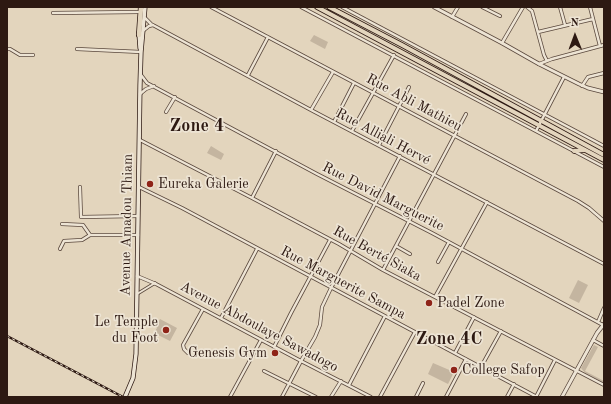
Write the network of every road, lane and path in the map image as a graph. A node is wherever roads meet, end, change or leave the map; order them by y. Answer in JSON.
{"nodes":[{"id":1,"x":140,"y":7,"type":"edge"},
{"id":2,"x":145,"y":7,"type":"edge"},
{"id":3,"x":211,"y":7,"type":"edge"},
{"id":4,"x":301,"y":7,"type":"edge"},
{"id":5,"x":317,"y":7,"type":"edge"},
{"id":6,"x":329,"y":7,"type":"edge"},
{"id":7,"x":342,"y":7,"type":"edge"},
{"id":8,"x":434,"y":7,"type":"edge"},
{"id":9,"x":458,"y":7,"type":"edge"},
{"id":10,"x":482,"y":7,"type":"edge"},
{"id":11,"x":523,"y":7,"type":"edge"},
{"id":12,"x":527,"y":7,"type":"edge"},
{"id":13,"x":560,"y":7,"type":"edge"},
{"id":14,"x":590,"y":7,"type":"edge"},
{"id":15,"x":138,"y":12,"type":"junction"},
{"id":16,"x":53,"y":13,"type":"dead end"},
{"id":17,"x":144,"y":16,"type":"junction"},
{"id":18,"x":500,"y":16,"type":"dead end"},
{"id":19,"x":452,"y":17,"type":"junction"},
{"id":20,"x":593,"y":19,"type":"junction"},
{"id":21,"x":154,"y":25,"type":"junction"},
{"id":22,"x":565,"y":25,"type":"junction"},
{"id":23,"x":538,"y":32,"type":"junction"},
{"id":24,"x":141,"y":33,"type":"junction"},
{"id":25,"x":268,"y":37,"type":"junction"},
{"id":26,"x":502,"y":43,"type":"junction"},
{"id":27,"x":604,"y":45,"type":"edge"},
{"id":28,"x":600,"y":46,"type":"junction"},
{"id":29,"x":7,"y":49,"type":"edge"},
{"id":30,"x":77,"y":50,"type":"dead end"},
{"id":31,"x":141,"y":52,"type":"junction"},
{"id":32,"x":33,"y":55,"type":"dead end"},
{"id":33,"x":394,"y":55,"type":"junction"},
{"id":34,"x":547,"y":61,"type":"junction"},
{"id":35,"x":539,"y":64,"type":"junction"},
{"id":36,"x":333,"y":72,"type":"junction"},
{"id":37,"x":604,"y":72,"type":"edge"},
{"id":38,"x":140,"y":75,"type":"junction"},
{"id":39,"x":248,"y":76,"type":"junction"},
{"id":40,"x":564,"y":76,"type":"junction"},
{"id":41,"x":354,"y":83,"type":"junction"},
{"id":42,"x":154,"y":86,"type":"junction"},
{"id":43,"x":582,"y":86,"type":"junction"},
{"id":44,"x":409,"y":87,"type":"dead end"},
{"id":45,"x":604,"y":92,"type":"edge"},
{"id":46,"x":374,"y":93,"type":"junction"},
{"id":47,"x":140,"y":94,"type":"junction"},
{"id":48,"x":175,"y":97,"type":"junction"},
{"id":49,"x":399,"y":106,"type":"junction"},
{"id":50,"x":311,"y":110,"type":"junction"},
{"id":51,"x":166,"y":112,"type":"dead end"},
{"id":52,"x":466,"y":114,"type":"dead end"},
{"id":53,"x":544,"y":115,"type":"junction"},
{"id":54,"x":541,"y":120,"type":"junction"},
{"id":55,"x":334,"y":122,"type":"junction"},
{"id":56,"x":538,"y":126,"type":"junction"},
{"id":57,"x":352,"y":131,"type":"junction"},
{"id":58,"x":536,"y":131,"type":"junction"},
{"id":59,"x":454,"y":135,"type":"junction"},
{"id":60,"x":140,"y":140,"type":"junction"},
{"id":61,"x":379,"y":145,"type":"junction"},
{"id":62,"x":604,"y":146,"type":"edge"},
{"id":63,"x":584,"y":150,"type":"junction"},
{"id":64,"x":276,"y":151,"type":"junction"},
{"id":65,"x":574,"y":151,"type":"junction"},
{"id":66,"x":604,"y":154,"type":"edge"},
{"id":67,"x":400,"y":156,"type":"junction"},
{"id":68,"x":604,"y":160,"type":"edge"},
{"id":69,"x":604,"y":167,"type":"edge"},
{"id":70,"x":433,"y":174,"type":"junction"},
{"id":71,"x":80,"y":187,"type":"dead end"},
{"id":72,"x":139,"y":187,"type":"junction"},
{"id":73,"x":252,"y":198,"type":"junction"},
{"id":74,"x":486,"y":202,"type":"junction"},
{"id":75,"x":375,"y":204,"type":"junction"},
{"id":76,"x":138,"y":216,"type":"junction"},
{"id":77,"x":604,"y":221,"type":"edge"},
{"id":78,"x":409,"y":222,"type":"junction"},
{"id":79,"x":62,"y":224,"type":"dead end"},
{"id":80,"x":90,"y":235,"type":"junction"},
{"id":81,"x":138,"y":235,"type":"junction"},
{"id":82,"x":330,"y":240,"type":"junction"},
{"id":83,"x":449,"y":242,"type":"junction"},
{"id":84,"x":396,"y":246,"type":"junction"},
{"id":85,"x":60,"y":249,"type":"dead end"},
{"id":86,"x":257,"y":249,"type":"junction"},
{"id":87,"x":461,"y":249,"type":"junction"},
{"id":88,"x":351,"y":251,"type":"junction"},
{"id":89,"x":410,"y":254,"type":"dead end"},
{"id":90,"x":438,"y":262,"type":"dead end"},
{"id":91,"x":604,"y":264,"type":"edge"},
{"id":92,"x":383,"y":270,"type":"junction"},
{"id":93,"x":137,"y":276,"type":"junction"},
{"id":94,"x":310,"y":276,"type":"junction"},
{"id":95,"x":155,"y":283,"type":"junction"},
{"id":96,"x":331,"y":288,"type":"junction"},
{"id":97,"x":137,"y":294,"type":"junction"},
{"id":98,"x":435,"y":297,"type":"junction"},
{"id":99,"x":604,"y":308,"type":"edge"},
{"id":100,"x":203,"y":309,"type":"junction"},
{"id":101,"x":385,"y":316,"type":"junction"},
{"id":102,"x":474,"y":317,"type":"junction"},
{"id":103,"x":221,"y":318,"type":"junction"},
{"id":104,"x":598,"y":322,"type":"junction"},
{"id":105,"x":603,"y":324,"type":"edge"},
{"id":106,"x":501,"y":331,"type":"junction"},
{"id":107,"x":415,"y":332,"type":"junction"},
{"id":108,"x":261,"y":340,"type":"junction"},
{"id":109,"x":593,"y":340,"type":"junction"},
{"id":110,"x":604,"y":346,"type":"edge"},
{"id":111,"x":274,"y":347,"type":"junction"},
{"id":112,"x":188,"y":353,"type":"dead end"},
{"id":113,"x":455,"y":353,"type":"junction"},
{"id":114,"x":466,"y":359,"type":"junction"},
{"id":115,"x":555,"y":360,"type":"junction"},
{"id":116,"x":301,"y":361,"type":"junction"},
{"id":117,"x":481,"y":367,"type":"junction"},
{"id":118,"x":576,"y":370,"type":"junction"},
{"id":119,"x":264,"y":371,"type":"dead end"},
{"id":120,"x":341,"y":381,"type":"junction"},
{"id":121,"x":423,"y":383,"type":"dead end"},
{"id":122,"x":289,"y":384,"type":"junction"},
{"id":123,"x":514,"y":384,"type":"junction"},
{"id":124,"x":349,"y":385,"type":"junction"},
{"id":125,"x":604,"y":385,"type":"edge"},
{"id":126,"x":125,"y":397,"type":"edge"},
{"id":127,"x":230,"y":397,"type":"edge"},
{"id":128,"x":282,"y":397,"type":"edge"},
{"id":129,"x":316,"y":397,"type":"edge"},
{"id":130,"x":331,"y":397,"type":"edge"},
{"id":131,"x":371,"y":397,"type":"edge"},
{"id":132,"x":380,"y":397,"type":"edge"},
{"id":133,"x":416,"y":397,"type":"edge"},
{"id":134,"x":446,"y":397,"type":"edge"},
{"id":135,"x":507,"y":397,"type":"edge"},
{"id":136,"x":536,"y":397,"type":"edge"},
{"id":137,"x":562,"y":397,"type":"edge"}],
"edges":[{"from":1,"to":15,"type":"main road","name":"Avenue Amadou Thiam"},
{"from":1,"to":24,"type":"highway"},
{"from":2,"to":17,"type":"main road","name":"Avenue Amadou Thiam"},
{"from":3,"to":25,"type":"street","name":"Rue Abli Mathieu"},
{"from":4,"to":33,"type":"street"},
{"from":5,"to":56,"type":"highway"},
{"from":6,"to":54,"type":"highway"},
{"from":7,"to":53,"type":"street"},
{"from":8,"to":19,"type":"street"},
{"from":9,"to":19,"type":"street"},
{"from":10,"to":18,"type":"street"},
{"from":11,"to":26,"type":"street"},
{"from":12,"to":23,"type":"street"},
{"from":13,"to":22,"type":"street"},
{"from":14,"to":20,"type":"street"},
{"from":15,"to":16,"type":"street"},
{"from":15,"to":24,"type":"main road","name":"Avenue Amadou Thiam"},
{"from":17,"to":21,"type":"street","name":"Rue Alliali Hervé"},
{"from":17,"to":24,"type":"main road","name":"Avenue Amadou Thiam"},
{"from":19,"to":26,"type":"street"},
{"from":20,"to":22,"type":"street"},
{"from":20,"to":28,"type":"street"},
{"from":21,"to":24,"type":"street"},
{"from":21,"to":39,"type":"street","name":"Rue Alliali Hervé"},
{"from":22,"to":23,"type":"street"},
{"from":23,"to":34,"type":"street"},
{"from":24,"to":31,"type":"main road","name":"Avenue Amadou Thiam"},
{"from":25,"to":36,"type":"street","name":"Rue Abli Mathieu"},
{"from":25,"to":39,"type":"street"},
{"from":26,"to":35,"type":"street"},
{"from":27,"to":28,"type":"street"},
{"from":28,"to":34,"type":"street"},
{"from":29,"to":32,"type":"street"},
{"from":30,"to":31,"type":"street"},
{"from":31,"to":38,"type":"main road","name":"Avenue Amadou Thiam"},
{"from":33,"to":46,"type":"street"},
{"from":33,"to":58,"type":"street"},
{"from":34,"to":35,"type":"street"},
{"from":35,"to":40,"type":"street"},
{"from":36,"to":41,"type":"street","name":"Rue Abli Mathieu"},
{"from":36,"to":50,"type":"street"},
{"from":37,"to":43,"type":"street"},
{"from":38,"to":42,"type":"street","name":"Rue David Marguerite"},
{"from":38,"to":47,"type":"main road","name":"Avenue Amadou Thiam"},
{"from":39,"to":50,"type":"street","name":"Rue Alliali Hervé"},
{"from":40,"to":43,"type":"street"},
{"from":40,"to":53,"type":"street"},
{"from":41,"to":46,"type":"street","name":"Rue Abli Mathieu"},
{"from":41,"to":55,"type":"street"},
{"from":42,"to":47,"type":"street"},
{"from":42,"to":48,"type":"street","name":"Rue David Marguerite"},
{"from":43,"to":45,"type":"street"},
{"from":44,"to":49,"type":"street"},
{"from":46,"to":49,"type":"street","name":"Rue Abli Mathieu"},
{"from":46,"to":57,"type":"street"},
{"from":47,"to":60,"type":"main road","name":"Avenue Amadou Thiam"},
{"from":48,"to":51,"type":"street"},
{"from":48,"to":64,"type":"street","name":"Rue David Marguerite"},
{"from":49,"to":59,"type":"street","name":"Rue Abli Mathieu"},
{"from":49,"to":61,"type":"street"},
{"from":50,"to":55,"type":"street","name":"Rue Alliali Hervé"},
{"from":52,"to":59,"type":"street"},
{"from":53,"to":54,"type":"street"},
{"from":53,"to":62,"type":"street"},
{"from":54,"to":56,"type":"street"},
{"from":54,"to":66,"type":"highway"},
{"from":55,"to":57,"type":"street","name":"Rue Alliali Hervé"},
{"from":56,"to":58,"type":"street"},
{"from":56,"to":63,"type":"highway"},
{"from":57,"to":61,"type":"street","name":"Rue Alliali Hervé"},
{"from":58,"to":65,"type":"street"},
{"from":59,"to":70,"type":"street"},
{"from":59,"to":77,"type":"street","name":"Rue Abli Mathieu"},
{"from":60,"to":72,"type":"main road","name":"Avenue Amadou Thiam"},
{"from":60,"to":73,"type":"street","name":"Rue Berté Siaka"},
{"from":61,"to":67,"type":"street","name":"Rue Alliali Hervé"},
{"from":63,"to":65,"type":"highway"},
{"from":63,"to":68,"type":"highway"},
{"from":64,"to":73,"type":"street"},
{"from":64,"to":75,"type":"street","name":"Rue David Marguerite"},
{"from":65,"to":69,"type":"street"},
{"from":67,"to":70,"type":"street","name":"Rue Alliali Hervé"},
{"from":67,"to":75,"type":"street"},
{"from":70,"to":74,"type":"street","name":"Rue Alliali Hervé"},
{"from":70,"to":78,"type":"street"},
{"from":71,"to":76,"type":"street"},
{"from":72,"to":76,"type":"main road","name":"Avenue Amadou Thiam"},
{"from":72,"to":86,"type":"street","name":"Rue Marguerite Sampa"},
{"from":73,"to":82,"type":"street","name":"Rue Berté Siaka"},
{"from":74,"to":87,"type":"street"},
{"from":74,"to":91,"type":"street","name":"Rue Alliali Hervé"},
{"from":75,"to":78,"type":"street","name":"Rue David Marguerite"},
{"from":75,"to":88,"type":"street"},
{"from":76,"to":81,"type":"main road","name":"Avenue Amadou Thiam"},
{"from":78,"to":83,"type":"street","name":"Rue David Marguerite"},
{"from":78,"to":84,"type":"street"},
{"from":79,"to":80,"type":"street"},
{"from":80,"to":81,"type":"street"},
{"from":80,"to":85,"type":"street"},
{"from":81,"to":93,"type":"main road","name":"Avenue Amadou Thiam"},
{"from":82,"to":88,"type":"street","name":"Rue Berté Siaka"},
{"from":82,"to":94,"type":"street"},
{"from":83,"to":87,"type":"street","name":"Rue David Marguerite"},
{"from":83,"to":90,"type":"street"},
{"from":84,"to":89,"type":"street"},
{"from":84,"to":92,"type":"street"},
{"from":86,"to":94,"type":"street","name":"Rue Marguerite Sampa"},
{"from":86,"to":103,"type":"street"},
{"from":87,"to":98,"type":"street"},
{"from":87,"to":104,"type":"street","name":"Rue David Marguerite"},
{"from":88,"to":92,"type":"street","name":"Rue Berté Siaka"},
{"from":88,"to":96,"type":"street"},
{"from":92,"to":98,"type":"street","name":"Rue Berté Siaka"},
{"from":93,"to":95,"type":"street","name":"Avenue Abdoulaye Sawadogo"},
{"from":93,"to":97,"type":"main road","name":"Avenue Amadou Thiam"},
{"from":94,"to":96,"type":"street","name":"Rue Marguerite Sampa"},
{"from":94,"to":111,"type":"street"},
{"from":95,"to":97,"type":"street"},
{"from":95,"to":100,"type":"street","name":"Avenue Abdoulaye Sawadogo"},
{"from":96,"to":101,"type":"street","name":"Rue Marguerite Sampa"},
{"from":96,"to":116,"type":"street"},
{"from":97,"to":126,"type":"main road","name":"Avenue Amadou Thiam"},
{"from":98,"to":102,"type":"street","name":"Rue Berté Siaka"},
{"from":99,"to":104,"type":"street"},
{"from":100,"to":103,"type":"street","name":"Avenue Abdoulaye Sawadogo"},
{"from":100,"to":112,"type":"street"},
{"from":101,"to":107,"type":"street","name":"Rue Marguerite Sampa"},
{"from":101,"to":124,"type":"street"},
{"from":102,"to":106,"type":"street","name":"Rue Berté Siaka"},
{"from":102,"to":113,"type":"street"},
{"from":103,"to":108,"type":"street","name":"Avenue Abdoulaye Sawadogo"},
{"from":104,"to":105,"type":"street","name":"Rue David Marguerite"},
{"from":105,"to":109,"type":"street"},
{"from":106,"to":115,"type":"street","name":"Rue Berté Siaka"},
{"from":106,"to":117,"type":"street"},
{"from":107,"to":113,"type":"street","name":"Rue Marguerite Sampa"},
{"from":107,"to":132,"type":"street"},
{"from":108,"to":111,"type":"street","name":"Avenue Abdoulaye Sawadogo"},
{"from":108,"to":127,"type":"street"},
{"from":109,"to":110,"type":"street"},
{"from":109,"to":118,"type":"street"},
{"from":111,"to":116,"type":"street","name":"Avenue Abdoulaye Sawadogo"},
{"from":113,"to":114,"type":"street","name":"Rue Marguerite Sampa"},
{"from":114,"to":117,"type":"street","name":"Rue Marguerite Sampa"},
{"from":114,"to":134,"type":"street"},
{"from":115,"to":118,"type":"street","name":"Rue Berté Siaka"},
{"from":115,"to":136,"type":"street"},
{"from":116,"to":120,"type":"street","name":"Avenue Abdoulaye Sawadogo"},
{"from":116,"to":122,"type":"street"},
{"from":117,"to":123,"type":"street","name":"Rue Marguerite Sampa"},
{"from":118,"to":125,"type":"street","name":"Rue Berté Siaka"},
{"from":118,"to":137,"type":"street"},
{"from":119,"to":122,"type":"street"},
{"from":120,"to":124,"type":"street","name":"Avenue Abdoulaye Sawadogo"},
{"from":120,"to":130,"type":"street"},
{"from":121,"to":133,"type":"street"},
{"from":122,"to":128,"type":"street"},
{"from":122,"to":129,"type":"street"},
{"from":123,"to":135,"type":"street"},
{"from":123,"to":136,"type":"street","name":"Rue Marguerite Sampa"},
{"from":124,"to":131,"type":"street","name":"Avenue Abdoulaye Sawadogo"}]}
